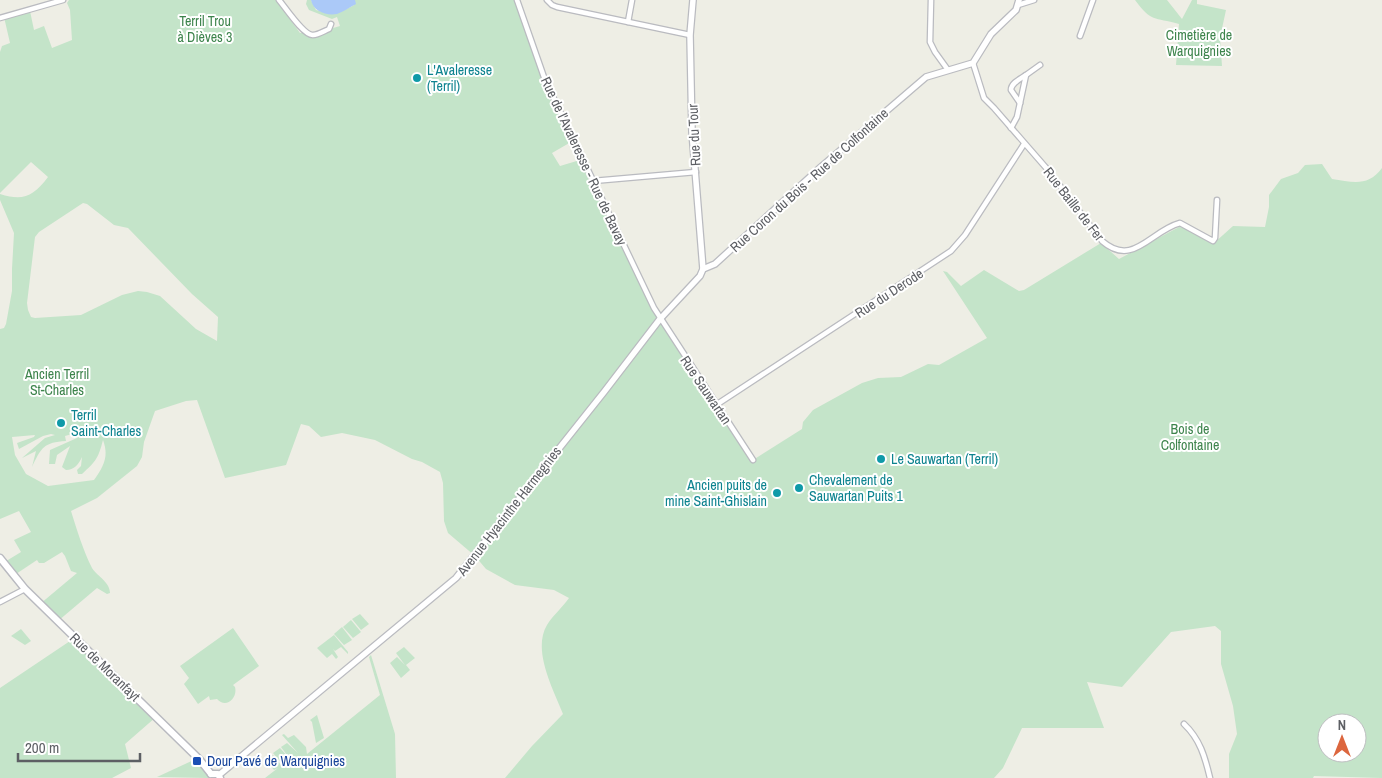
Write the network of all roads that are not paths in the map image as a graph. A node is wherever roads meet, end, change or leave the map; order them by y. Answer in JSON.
{"nodes":[{"id":1,"x":63,"y":0,"type":"edge"},
{"id":2,"x":279,"y":0,"type":"edge"},
{"id":3,"x":517,"y":0,"type":"edge"},
{"id":4,"x":547,"y":0,"type":"edge"},
{"id":5,"x":632,"y":0,"type":"edge"},
{"id":6,"x":693,"y":0,"type":"edge"},
{"id":7,"x":931,"y":0,"type":"edge"},
{"id":8,"x":1034,"y":0,"type":"edge"},
{"id":9,"x":1093,"y":0,"type":"edge"},
{"id":10,"x":1018,"y":3,"type":"edge"},
{"id":11,"x":0,"y":18,"type":"edge"},
{"id":12,"x":628,"y":22,"type":"junction"},
{"id":13,"x":331,"y":24,"type":"dead end"},
{"id":14,"x":690,"y":34,"type":"junction"},
{"id":15,"x":1080,"y":36,"type":"dead end"},
{"id":16,"x":973,"y":63,"type":"junction"},
{"id":17,"x":1040,"y":65,"type":"dead end"},
{"id":18,"x":948,"y":70,"type":"junction"},
{"id":19,"x":1026,"y":74,"type":"junction"},
{"id":20,"x":1020,"y":103,"type":"junction"},
{"id":21,"x":1011,"y":128,"type":"junction"},
{"id":22,"x":1024,"y":144,"type":"junction"},
{"id":23,"x":696,"y":172,"type":"junction"},
{"id":24,"x":593,"y":181,"type":"junction"},
{"id":25,"x":1217,"y":200,"type":"dead end"},
{"id":26,"x":703,"y":270,"type":"junction"},
{"id":27,"x":660,"y":319,"type":"junction"},
{"id":28,"x":716,"y":405,"type":"junction"},
{"id":29,"x":753,"y":460,"type":"dead end"},
{"id":30,"x":0,"y":558,"type":"edge"},
{"id":31,"x":25,"y":588,"type":"junction"},
{"id":32,"x":0,"y":602,"type":"edge"},
{"id":33,"x":1184,"y":724,"type":"dead end"},
{"id":34,"x":210,"y":776,"type":"edge"},
{"id":35,"x":220,"y":776,"type":"edge"},
{"id":36,"x":1210,"y":778,"type":"edge"}],
"edges":[{"from":1,"to":11,"type":"street"},
{"from":2,"to":13,"type":"street"},
{"from":3,"to":24,"type":"street","name":"Rue de l'Avaleresse - Rue de Bavay"},
{"from":4,"to":12,"type":"street"},
{"from":5,"to":12,"type":"street"},
{"from":6,"to":14,"type":"street","name":"Rue du Tour"},
{"from":7,"to":18,"type":"street"},
{"from":8,"to":10,"type":"street"},
{"from":9,"to":15,"type":"street"},
{"from":10,"to":16,"type":"street"},
{"from":12,"to":14,"type":"street"},
{"from":14,"to":23,"type":"street","name":"Rue du Tour"},
{"from":16,"to":18,"type":"street","name":"Rue Coron du Bois - Rue de Colfontaine"},
{"from":16,"to":21,"type":"street","name":"Rue Baille de Fer"},
{"from":17,"to":19,"type":"street"},
{"from":18,"to":26,"type":"street","name":"Rue Coron du Bois - Rue de Colfontaine"},
{"from":19,"to":20,"type":"street"},
{"from":19,"to":20,"type":"street"},
{"from":20,"to":21,"type":"street"},
{"from":21,"to":22,"type":"street","name":"Rue Baille de Fer"},
{"from":22,"to":25,"type":"street","name":"Rue Baille de Fer"},
{"from":22,"to":28,"type":"street","name":"Rue du Derode"},
{"from":23,"to":24,"type":"street"},
{"from":23,"to":26,"type":"street","name":"Rue du Tour"},
{"from":24,"to":27,"type":"street","name":"Rue de l'Avaleresse - Rue de Bavay"},
{"from":26,"to":27,"type":"street","name":"Rue Coron du Bois - Rue de Colfontaine"},
{"from":27,"to":28,"type":"street","name":"Rue Sauwartan"},
{"from":27,"to":35,"type":"street","name":"Avenue Hyacinthe Harmegnies"},
{"from":28,"to":29,"type":"street","name":"Rue Sauwartan"},
{"from":30,"to":31,"type":"main road","name":"Rue de Moranfayt"},
{"from":31,"to":32,"type":"street"},
{"from":31,"to":34,"type":"main road","name":"Rue de Moranfayt"},
{"from":33,"to":36,"type":"street"},
{"from":34,"to":35,"type":"main road"}]}
